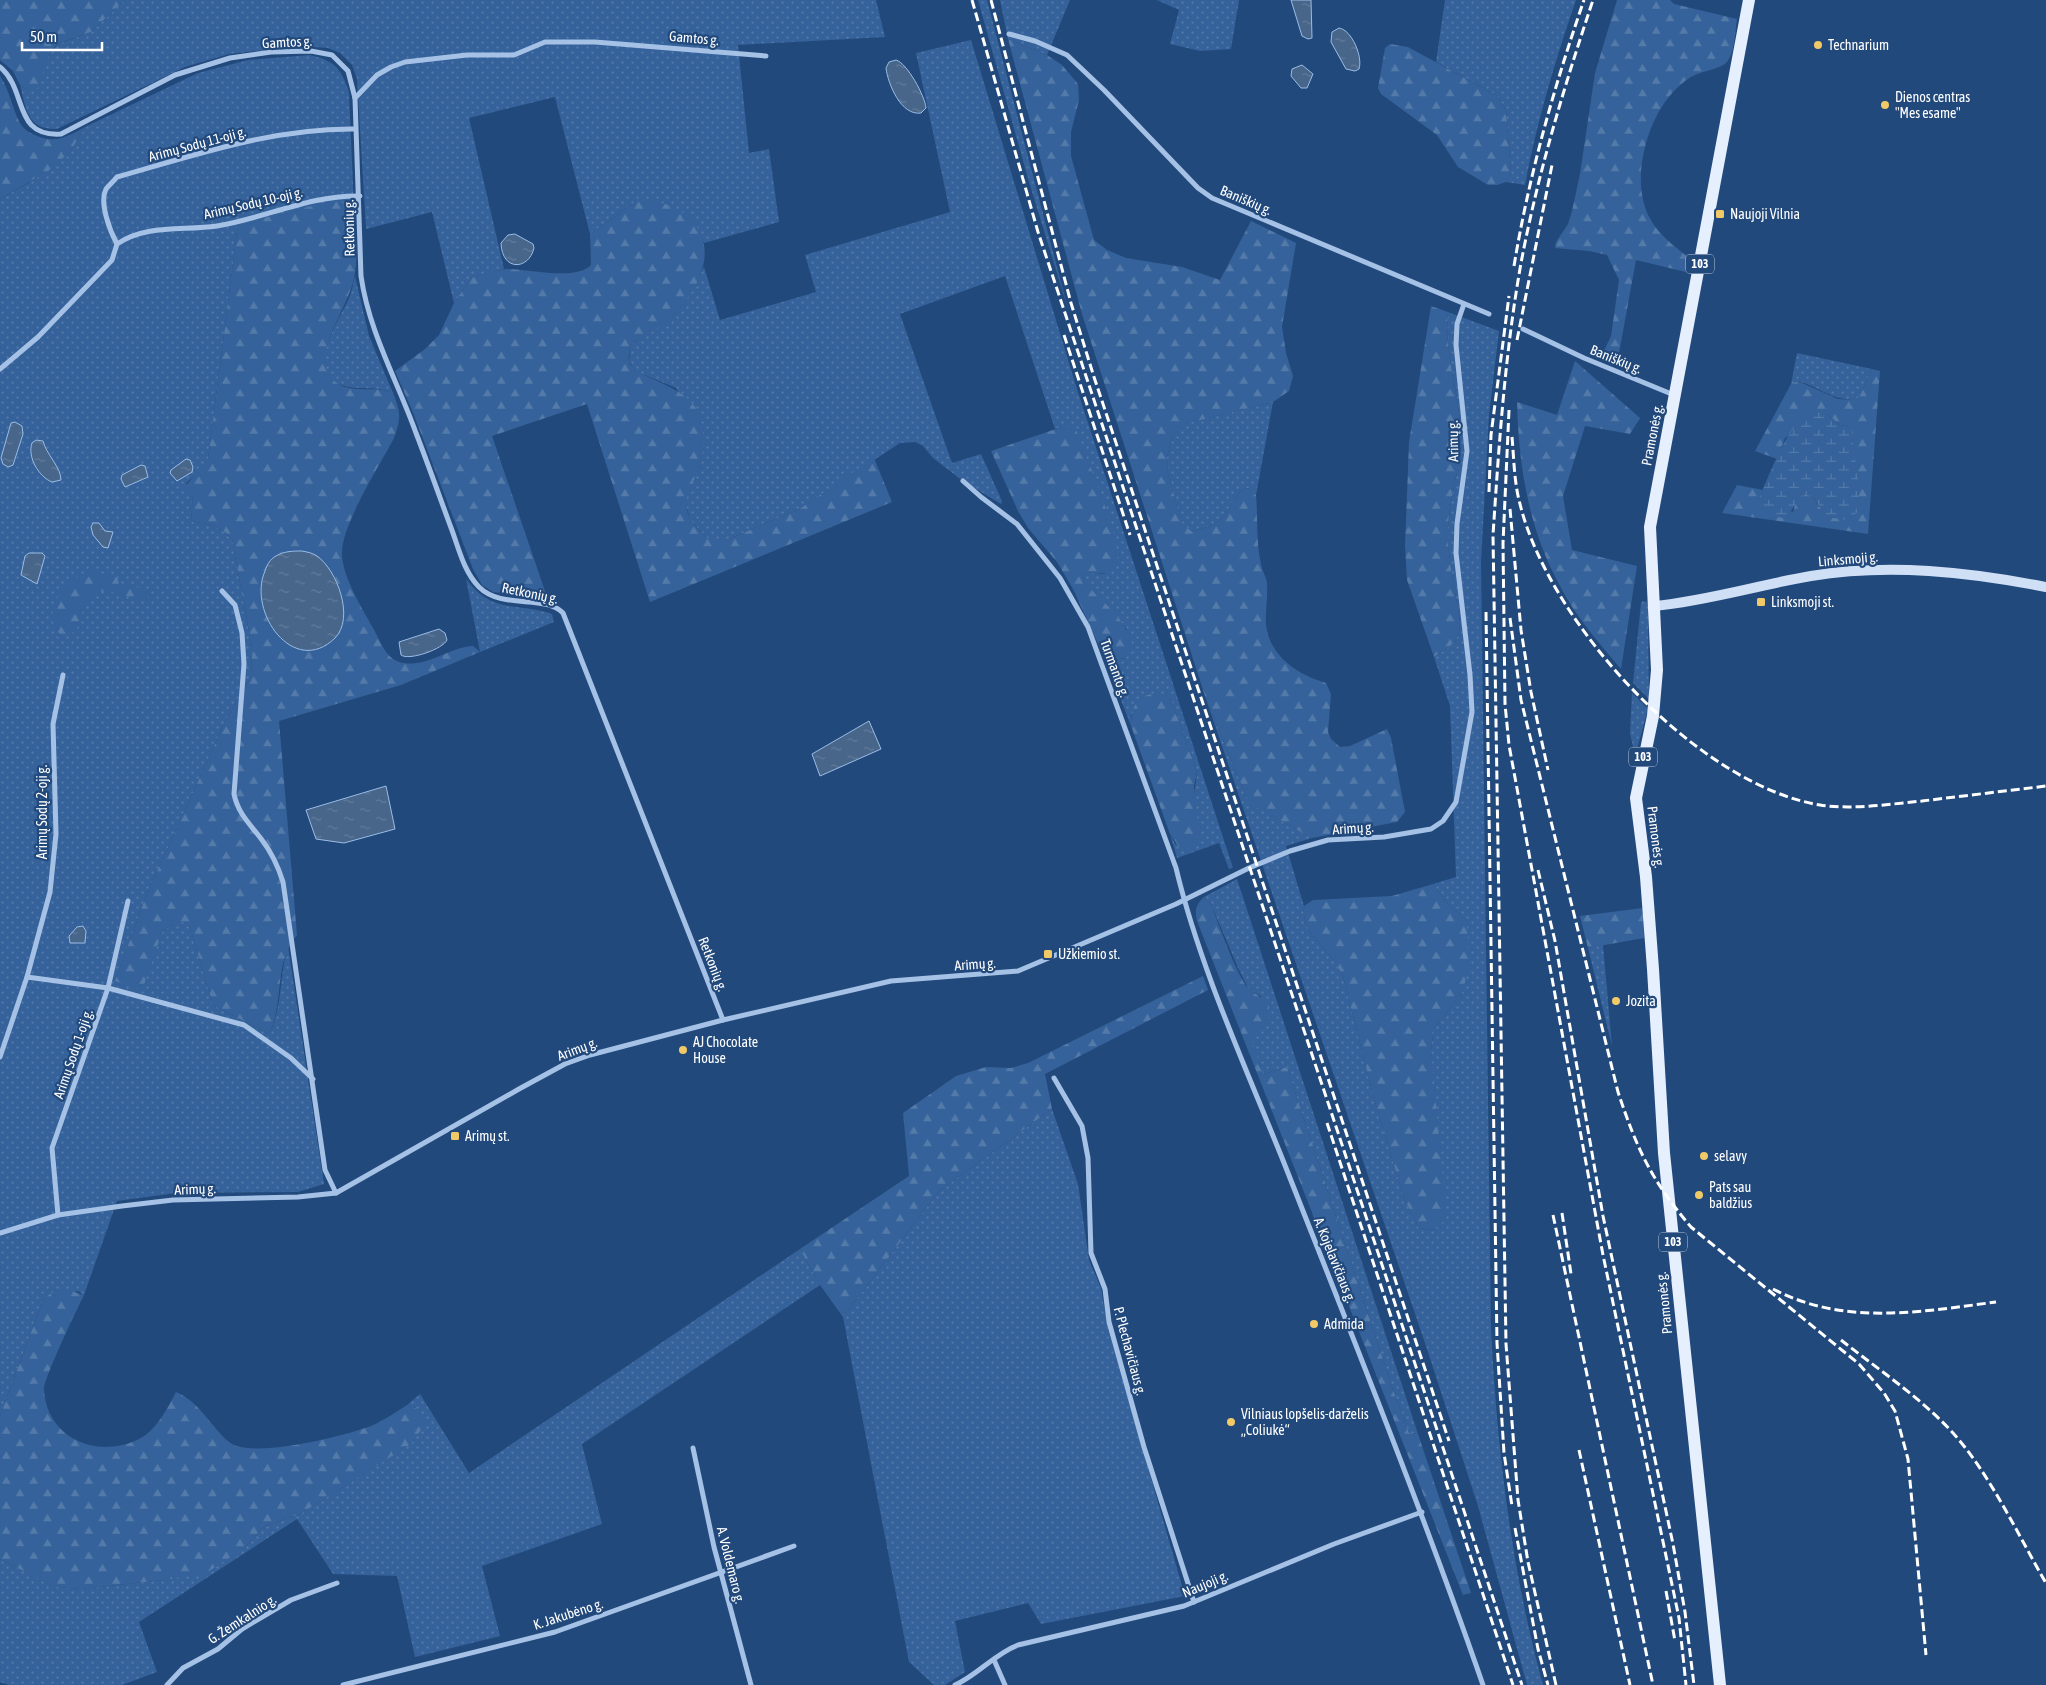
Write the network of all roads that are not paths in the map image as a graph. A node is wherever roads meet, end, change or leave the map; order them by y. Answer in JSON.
{"nodes":[{"id":1,"x":1748,"y":0,"type":"edge"},
{"id":2,"x":1009,"y":34,"type":"dead end"},
{"id":3,"x":766,"y":56,"type":"dead end"},
{"id":4,"x":0,"y":67,"type":"edge"},
{"id":5,"x":355,"y":98,"type":"junction"},
{"id":6,"x":355,"y":128,"type":"junction"},
{"id":7,"x":360,"y":196,"type":"junction"},
{"id":8,"x":117,"y":244,"type":"junction"},
{"id":9,"x":1464,"y":304,"type":"junction"},
{"id":10,"x":1489,"y":314,"type":"dead end"},
{"id":11,"x":1523,"y":328,"type":"dead end"},
{"id":12,"x":0,"y":369,"type":"edge"},
{"id":13,"x":1675,"y":395,"type":"junction"},
{"id":14,"x":963,"y":480,"type":"dead end"},
{"id":15,"x":2046,"y":587,"type":"edge"},
{"id":16,"x":222,"y":591,"type":"dead end"},
{"id":17,"x":1654,"y":606,"type":"junction"},
{"id":18,"x":63,"y":675,"type":"dead end"},
{"id":19,"x":1183,"y":900,"type":"junction"},
{"id":20,"x":128,"y":901,"type":"dead end"},
{"id":21,"x":27,"y":977,"type":"junction"},
{"id":22,"x":108,"y":988,"type":"junction"},
{"id":23,"x":723,"y":1020,"type":"junction"},
{"id":24,"x":0,"y":1057,"type":"edge"},
{"id":25,"x":1054,"y":1078,"type":"dead end"},
{"id":26,"x":314,"y":1080,"type":"junction"},
{"id":27,"x":336,"y":1193,"type":"junction"},
{"id":28,"x":58,"y":1215,"type":"junction"},
{"id":29,"x":0,"y":1233,"type":"edge"},
{"id":30,"x":693,"y":1448,"type":"dead end"},
{"id":31,"x":1422,"y":1512,"type":"junction"},
{"id":32,"x":794,"y":1546,"type":"dead end"},
{"id":33,"x":721,"y":1572,"type":"junction"},
{"id":34,"x":337,"y":1583,"type":"dead end"},
{"id":35,"x":1194,"y":1602,"type":"junction"},
{"id":36,"x":994,"y":1660,"type":"junction"},
{"id":37,"x":167,"y":1685,"type":"edge"},
{"id":38,"x":343,"y":1685,"type":"edge"},
{"id":39,"x":751,"y":1685,"type":"edge"},
{"id":40,"x":955,"y":1685,"type":"edge"},
{"id":41,"x":1005,"y":1685,"type":"edge"},
{"id":42,"x":1483,"y":1685,"type":"edge"},
{"id":43,"x":1720,"y":1685,"type":"edge"}],
"edges":[{"from":1,"to":13,"type":"main road","name":"Pramonės g.","number":"103"},
{"from":2,"to":9,"type":"street","name":"Baniškių g."},
{"from":3,"to":5,"type":"street","name":"Gamtos g."},
{"from":4,"to":5,"type":"street","name":"Gamtos g."},
{"from":5,"to":6,"type":"street","name":"Retkonių g."},
{"from":6,"to":7,"type":"street","name":"Retkonių g."},
{"from":6,"to":8,"type":"street","name":"Arimų Sodų 11-oji g."},
{"from":7,"to":8,"type":"street","name":"Arimų Sodų 10-oji g."},
{"from":7,"to":23,"type":"street","name":"Retkonių g."},
{"from":8,"to":12,"type":"street"},
{"from":9,"to":10,"type":"street","name":"Baniškių g."},
{"from":9,"to":19,"type":"street","name":"Arimų g."},
{"from":11,"to":13,"type":"street","name":"Baniškių g."},
{"from":13,"to":17,"type":"main road","name":"Pramonės g.","number":"103"},
{"from":14,"to":19,"type":"street","name":"Turmanto g."},
{"from":15,"to":17,"type":"main road","name":"Linksmoji g."},
{"from":16,"to":26,"type":"street"},
{"from":17,"to":43,"type":"main road","name":"Pramonės g.","number":"103"},
{"from":18,"to":21,"type":"street","name":"Arimų Sodų 2-oji g."},
{"from":19,"to":23,"type":"street","name":"Arimų g."},
{"from":19,"to":31,"type":"street","name":"A. Kojelavičiaus g."},
{"from":20,"to":22,"type":"street","name":"Arimų Sodų 1-oji g."},
{"from":21,"to":22,"type":"street"},
{"from":21,"to":24,"type":"street","name":"Arimų Sodų 2-oji g."},
{"from":22,"to":26,"type":"street"},
{"from":22,"to":28,"type":"street","name":"Arimų Sodų 1-oji g."},
{"from":23,"to":27,"type":"street","name":"Arimų g."},
{"from":25,"to":35,"type":"street","name":"P. Plechavičiaus g."},
{"from":26,"to":27,"type":"street"},
{"from":27,"to":28,"type":"street","name":"Arimų g."},
{"from":28,"to":29,"type":"street","name":"Arimų g."},
{"from":30,"to":33,"type":"street","name":"A. Voldemaro g."},
{"from":31,"to":35,"type":"street","name":"Naujoji g."},
{"from":31,"to":42,"type":"street","name":"A. Kojelavičiaus g."},
{"from":32,"to":33,"type":"street","name":"K. Jakubėno g."},
{"from":33,"to":38,"type":"street","name":"K. Jakubėno g."},
{"from":33,"to":39,"type":"street","name":"A. Voldemaro g."},
{"from":34,"to":37,"type":"street","name":"G. Žemkalnio g."},
{"from":35,"to":36,"type":"street","name":"Naujoji g."},
{"from":36,"to":40,"type":"street","name":"Naujoji g."},
{"from":36,"to":41,"type":"street"}]}
